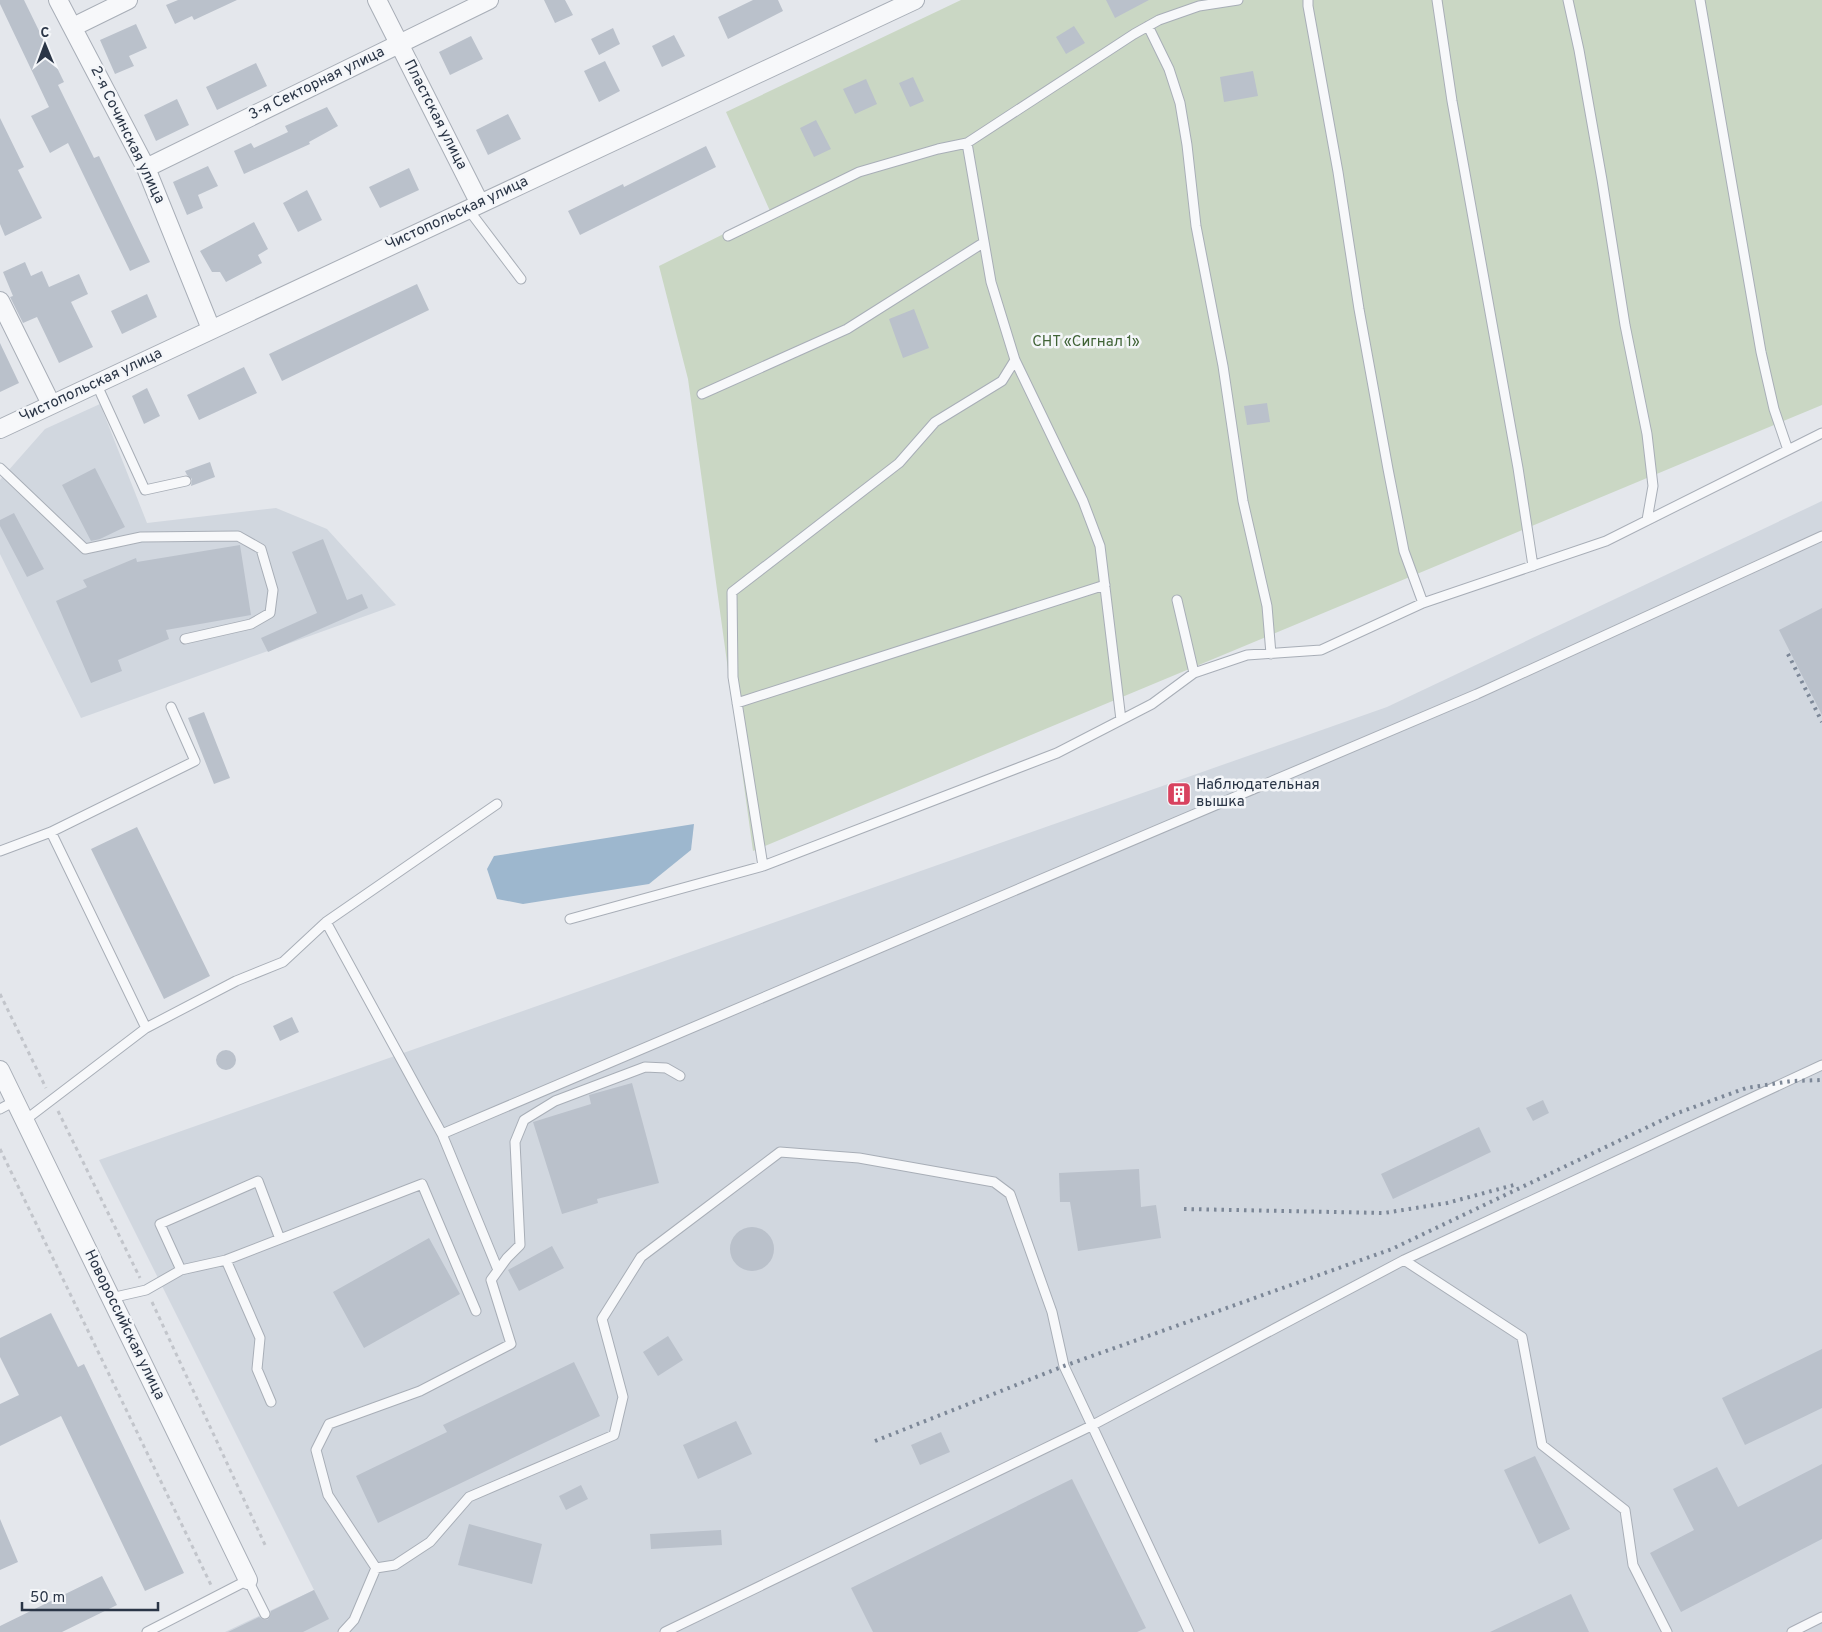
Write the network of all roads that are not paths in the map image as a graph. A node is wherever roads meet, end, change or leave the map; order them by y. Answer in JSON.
{"nodes":[{"id":1,"x":58,"y":0,"type":"edge"},
{"id":2,"x":128,"y":0,"type":"edge"},
{"id":3,"x":377,"y":0,"type":"edge"},
{"id":4,"x":489,"y":0,"type":"edge"},
{"id":5,"x":913,"y":0,"type":"edge"},
{"id":6,"x":1238,"y":0,"type":"edge"},
{"id":7,"x":1308,"y":0,"type":"edge"},
{"id":8,"x":1437,"y":0,"type":"edge"},
{"id":9,"x":1568,"y":0,"type":"edge"},
{"id":10,"x":1700,"y":0,"type":"edge"},
{"id":11,"x":1148,"y":26,"type":"junction"},
{"id":12,"x":73,"y":27,"type":"junction"},
{"id":13,"x":398,"y":44,"type":"junction"},
{"id":14,"x":966,"y":144,"type":"junction"},
{"id":15,"x":146,"y":168,"type":"junction"},
{"id":16,"x":474,"y":206,"type":"junction"},
{"id":17,"x":728,"y":236,"type":"dead end"},
{"id":18,"x":983,"y":243,"type":"junction"},
{"id":19,"x":521,"y":279,"type":"dead end"},
{"id":20,"x":0,"y":301,"type":"edge"},
{"id":21,"x":211,"y":329,"type":"junction"},
{"id":22,"x":1015,"y":360,"type":"junction"},
{"id":23,"x":96,"y":383,"type":"junction"},
{"id":24,"x":702,"y":394,"type":"dead end"},
{"id":25,"x":51,"y":404,"type":"junction"},
{"id":26,"x":0,"y":429,"type":"edge"},
{"id":27,"x":1822,"y":433,"type":"edge"},
{"id":28,"x":1788,"y":450,"type":"junction"},
{"id":29,"x":0,"y":468,"type":"edge"},
{"id":30,"x":186,"y":481,"type":"dead end"},
{"id":31,"x":1647,"y":520,"type":"junction"},
{"id":32,"x":1822,"y":536,"type":"edge"},
{"id":33,"x":1532,"y":566,"type":"junction"},
{"id":34,"x":1105,"y":585,"type":"junction"},
{"id":35,"x":1177,"y":600,"type":"dead end"},
{"id":36,"x":1424,"y":603,"type":"junction"},
{"id":37,"x":185,"y":639,"type":"dead end"},
{"id":38,"x":1271,"y":654,"type":"junction"},
{"id":39,"x":1194,"y":673,"type":"junction"},
{"id":40,"x":737,"y":703,"type":"junction"},
{"id":41,"x":172,"y":708,"type":"dead end"},
{"id":42,"x":1121,"y":720,"type":"junction"},
{"id":43,"x":497,"y":804,"type":"dead end"},
{"id":44,"x":51,"y":832,"type":"junction"},
{"id":45,"x":0,"y":851,"type":"edge"},
{"id":46,"x":763,"y":866,"type":"junction"},
{"id":47,"x":570,"y":919,"type":"dead end"},
{"id":48,"x":326,"y":922,"type":"junction"},
{"id":49,"x":146,"y":1028,"type":"junction"},
{"id":50,"x":1822,"y":1065,"type":"edge"},
{"id":51,"x":0,"y":1070,"type":"edge"},
{"id":52,"x":680,"y":1076,"type":"dead end"},
{"id":53,"x":7,"y":1105,"type":"edge"},
{"id":54,"x":24,"y":1120,"type":"junction"},
{"id":55,"x":442,"y":1134,"type":"junction"},
{"id":56,"x":280,"y":1239,"type":"junction"},
{"id":57,"x":226,"y":1260,"type":"junction"},
{"id":58,"x":1404,"y":1260,"type":"junction"},
{"id":59,"x":181,"y":1270,"type":"junction"},
{"id":60,"x":498,"y":1270,"type":"junction"},
{"id":61,"x":111,"y":1298,"type":"junction"},
{"id":62,"x":476,"y":1311,"type":"dead end"},
{"id":63,"x":271,"y":1402,"type":"dead end"},
{"id":64,"x":1091,"y":1426,"type":"junction"},
{"id":65,"x":376,"y":1568,"type":"junction"},
{"id":66,"x":248,"y":1580,"type":"junction"},
{"id":67,"x":266,"y":1614,"type":"dead end"},
{"id":68,"x":1822,"y":1617,"type":"edge"},
{"id":69,"x":146,"y":1632,"type":"edge"},
{"id":70,"x":343,"y":1632,"type":"edge"},
{"id":71,"x":666,"y":1632,"type":"edge"},
{"id":72,"x":1189,"y":1632,"type":"edge"},
{"id":73,"x":1667,"y":1632,"type":"edge"},
{"id":74,"x":1792,"y":1632,"type":"edge"}],
"edges":[{"from":1,"to":12,"type":"street","name":"2-я Сочинская улица"},
{"from":2,"to":12,"type":"street"},
{"from":3,"to":13,"type":"street","name":"Пластская улица"},
{"from":4,"to":13,"type":"street","name":"3-я Секторная улица"},
{"from":5,"to":16,"type":"street","name":"Чистопольская улица"},
{"from":6,"to":11,"type":"lane"},
{"from":7,"to":36,"type":"lane"},
{"from":8,"to":33,"type":"lane"},
{"from":9,"to":31,"type":"lane"},
{"from":10,"to":28,"type":"lane"},
{"from":11,"to":14,"type":"lane"},
{"from":11,"to":38,"type":"lane"},
{"from":12,"to":15,"type":"street","name":"2-я Сочинская улица"},
{"from":13,"to":15,"type":"street","name":"3-я Секторная улица"},
{"from":13,"to":16,"type":"street","name":"Пластская улица"},
{"from":14,"to":17,"type":"lane"},
{"from":14,"to":18,"type":"lane"},
{"from":15,"to":21,"type":"street","name":"2-я Сочинская улица"},
{"from":16,"to":19,"type":"lane"},
{"from":16,"to":21,"type":"street","name":"Чистопольская улица"},
{"from":18,"to":22,"type":"lane"},
{"from":18,"to":24,"type":"lane"},
{"from":20,"to":25,"type":"street"},
{"from":21,"to":23,"type":"street","name":"Чистопольская улица"},
{"from":22,"to":34,"type":"lane"},
{"from":22,"to":40,"type":"lane"},
{"from":23,"to":25,"type":"street","name":"Чистопольская улица"},
{"from":23,"to":30,"type":"lane"},
{"from":25,"to":26,"type":"street","name":"Чистопольская улица"},
{"from":27,"to":28,"type":"lane"},
{"from":28,"to":31,"type":"lane"},
{"from":29,"to":37,"type":"lane"},
{"from":31,"to":33,"type":"lane"},
{"from":32,"to":55,"type":"lane"},
{"from":33,"to":36,"type":"lane"},
{"from":34,"to":40,"type":"lane"},
{"from":34,"to":42,"type":"lane"},
{"from":35,"to":39,"type":"lane"},
{"from":36,"to":38,"type":"lane"},
{"from":38,"to":39,"type":"lane"},
{"from":39,"to":42,"type":"lane"},
{"from":40,"to":46,"type":"lane"},
{"from":41,"to":44,"type":"lane"},
{"from":42,"to":46,"type":"lane"},
{"from":43,"to":48,"type":"lane"},
{"from":44,"to":45,"type":"lane"},
{"from":44,"to":49,"type":"lane"},
{"from":46,"to":47,"type":"lane"},
{"from":48,"to":49,"type":"lane"},
{"from":48,"to":55,"type":"lane"},
{"from":49,"to":54,"type":"lane"},
{"from":50,"to":58,"type":"lane"},
{"from":51,"to":53,"type":"street","name":"Новороссийская улица"},
{"from":52,"to":60,"type":"lane"},
{"from":53,"to":54,"type":"street","name":"Новороссийская улица"},
{"from":54,"to":61,"type":"street","name":"Новороссийская улица"},
{"from":55,"to":60,"type":"lane"},
{"from":56,"to":57,"type":"lane"},
{"from":56,"to":59,"type":"lane"},
{"from":56,"to":62,"type":"lane"},
{"from":57,"to":59,"type":"lane"},
{"from":57,"to":63,"type":"lane"},
{"from":58,"to":64,"type":"lane"},
{"from":58,"to":73,"type":"lane"},
{"from":59,"to":61,"type":"lane"},
{"from":60,"to":65,"type":"lane"},
{"from":61,"to":66,"type":"street","name":"Новороссийская улица"},
{"from":64,"to":65,"type":"lane"},
{"from":64,"to":71,"type":"lane"},
{"from":64,"to":72,"type":"lane"},
{"from":65,"to":70,"type":"lane"},
{"from":66,"to":67,"type":"lane"},
{"from":66,"to":69,"type":"lane"},
{"from":68,"to":74,"type":"lane"}]}
